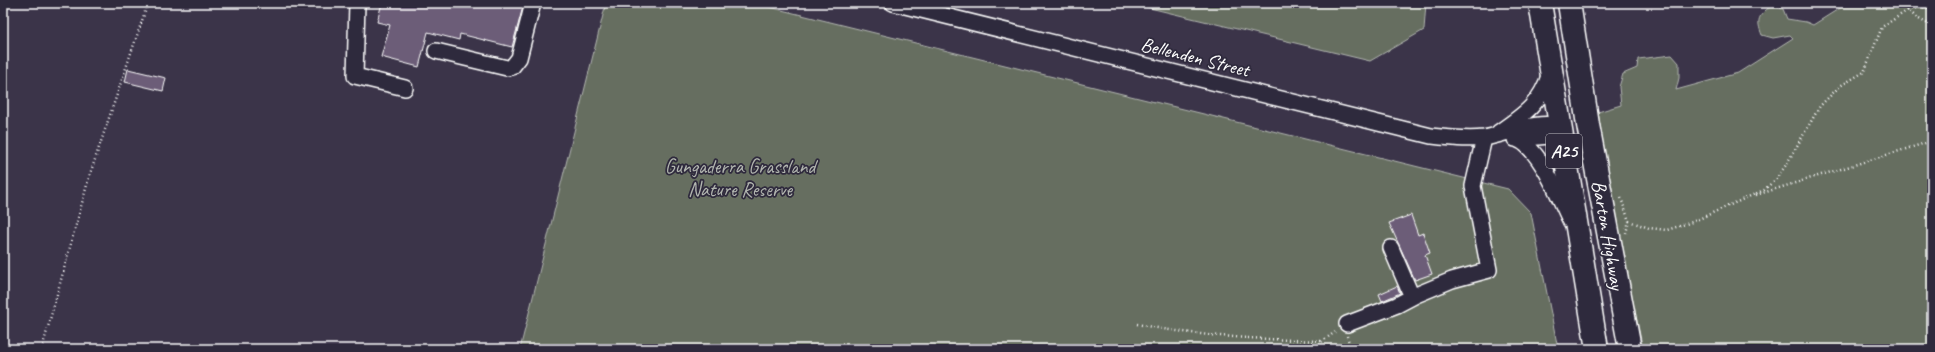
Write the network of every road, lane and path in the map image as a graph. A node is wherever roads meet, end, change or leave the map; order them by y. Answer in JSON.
{"nodes":[{"id":1,"x":148,"y":3,"type":"edge"},
{"id":2,"x":357,"y":3,"type":"edge"},
{"id":3,"x":533,"y":3,"type":"edge"},
{"id":4,"x":893,"y":3,"type":"edge"},
{"id":5,"x":1540,"y":3,"type":"edge"},
{"id":6,"x":1569,"y":3,"type":"edge"},
{"id":7,"x":1893,"y":3,"type":"edge"},
{"id":8,"x":1932,"y":8,"type":"edge"},
{"id":9,"x":1908,"y":10,"type":"junction"},
{"id":10,"x":1932,"y":26,"type":"edge"},
{"id":11,"x":436,"y":51,"type":"dead end"},
{"id":12,"x":1577,"y":63,"type":"junction"},
{"id":13,"x":1551,"y":68,"type":"junction"},
{"id":14,"x":405,"y":88,"type":"dead end"},
{"id":15,"x":1561,"y":128,"type":"junction"},
{"id":16,"x":1489,"y":137,"type":"junction"},
{"id":17,"x":1516,"y":139,"type":"junction"},
{"id":18,"x":1932,"y":141,"type":"edge"},
{"id":19,"x":1594,"y":162,"type":"junction"},
{"id":20,"x":1755,"y":195,"type":"dead end"},
{"id":21,"x":1629,"y":221,"type":"dead end"},
{"id":22,"x":1577,"y":233,"type":"junction"},
{"id":23,"x":1391,"y":248,"type":"dead end"},
{"id":24,"x":1412,"y":297,"type":"junction"},
{"id":25,"x":1136,"y":324,"type":"dead end"},
{"id":26,"x":1347,"y":324,"type":"joint"},
{"id":27,"x":1323,"y":341,"type":"junction"},
{"id":28,"x":42,"y":349,"type":"edge"},
{"id":29,"x":1312,"y":349,"type":"edge"},
{"id":30,"x":1597,"y":349,"type":"edge"},
{"id":31,"x":1630,"y":349,"type":"edge"}],
"edges":[{"from":1,"to":28,"type":"path"},
{"from":2,"to":14,"type":"street"},
{"from":3,"to":11,"type":"street"},
{"from":4,"to":16,"type":"street","name":"Bellenden Street"},
{"from":5,"to":13,"type":"highway","name":"Barton Highway","number":"A25"},
{"from":6,"to":12,"type":"highway","name":"Barton Highway","number":"A25"},
{"from":7,"to":9,"type":"path"},
{"from":8,"to":9,"type":"path"},
{"from":9,"to":10,"type":"path"},
{"from":9,"to":21,"type":"path"},
{"from":12,"to":15,"type":"highway"},
{"from":12,"to":19,"type":"highway","name":"Barton Highway","number":"A25"},
{"from":13,"to":15,"type":"highway","name":"Barton Highway","number":"A25"},
{"from":13,"to":16,"type":"street"},
{"from":15,"to":16,"type":"street","name":"Bellenden Street"},
{"from":15,"to":17,"type":"street","name":"Bellenden Street"},
{"from":15,"to":19,"type":"highway"},
{"from":15,"to":22,"type":"highway","name":"Barton Highway","number":"A25"},
{"from":16,"to":17,"type":"street","name":"Bellenden Street"},
{"from":16,"to":24,"type":"street"},
{"from":17,"to":22,"type":"street"},
{"from":18,"to":20,"type":"path"},
{"from":19,"to":31,"type":"highway","name":"Barton Highway","number":"A25"},
{"from":22,"to":30,"type":"highway","name":"Barton Highway","number":"A25"},
{"from":23,"to":24,"type":"street"},
{"from":24,"to":26,"type":"street"},
{"from":25,"to":27,"type":"path"},
{"from":26,"to":27,"type":"path"},
{"from":27,"to":29,"type":"path"}]}
